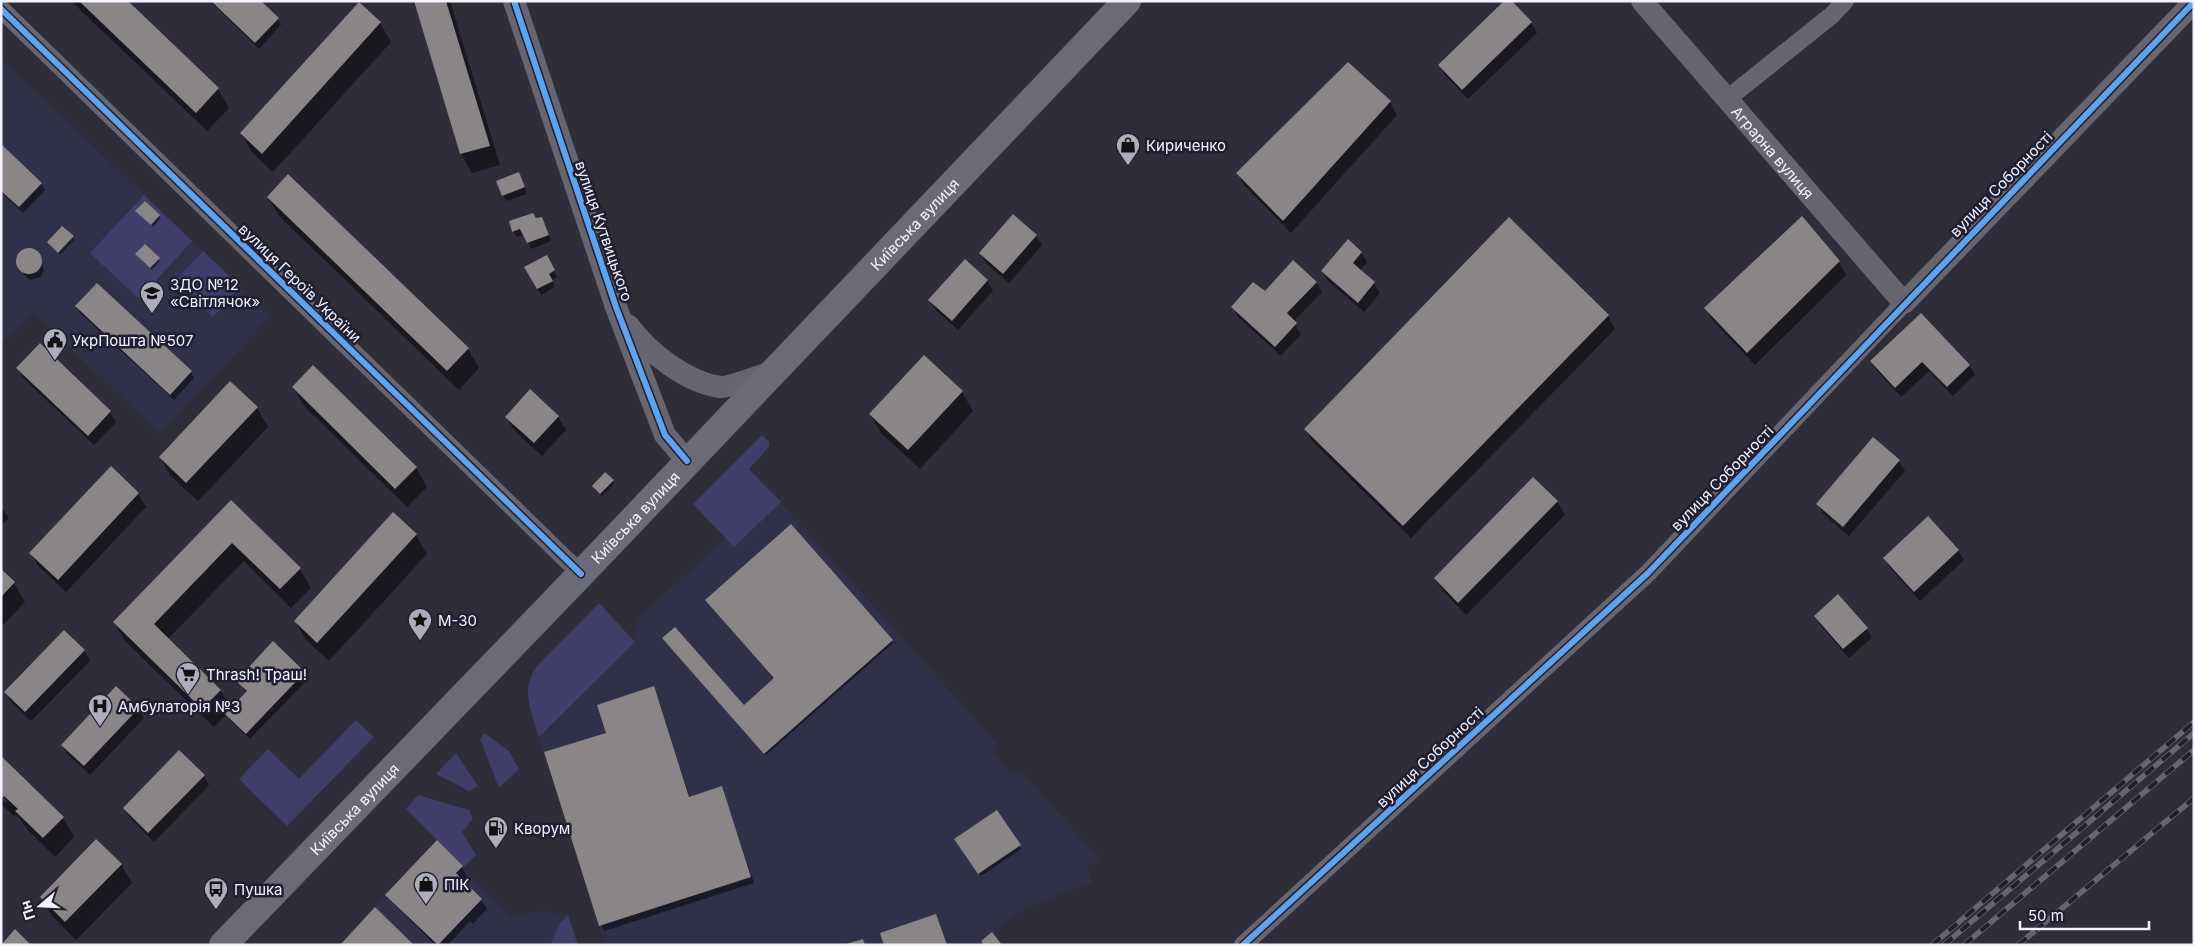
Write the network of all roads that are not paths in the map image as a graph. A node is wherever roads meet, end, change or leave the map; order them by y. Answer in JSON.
{"nodes":[{"id":1,"x":514,"y":1,"type":"edge"},
{"id":2,"x":1127,"y":1,"type":"edge"},
{"id":3,"x":1642,"y":1,"type":"edge"},
{"id":4,"x":1846,"y":1,"type":"edge"},
{"id":5,"x":2194,"y":2,"type":"edge"},
{"id":6,"x":1,"y":9,"type":"edge"},
{"id":7,"x":1726,"y":99,"type":"junction"},
{"id":8,"x":1904,"y":303,"type":"junction"},
{"id":9,"x":616,"y":306,"type":"junction"},
{"id":10,"x":772,"y":372,"type":"junction"},
{"id":11,"x":687,"y":461,"type":"junction"},
{"id":12,"x":581,"y":574,"type":"junction"},
{"id":13,"x":223,"y":945,"type":"edge"},
{"id":14,"x":1243,"y":945,"type":"edge"}],
"edges":[{"from":1,"to":9,"type":"street","name":"вулиця Кутвицького"},
{"from":2,"to":10,"type":"main road","name":"Київська вулиця"},
{"from":3,"to":7,"type":"street","name":"Аграрна вулиця"},
{"from":4,"to":7,"type":"street"},
{"from":5,"to":8,"type":"street","name":"вулиця Соборності"},
{"from":6,"to":12,"type":"street","name":"вулиця Героїв України"},
{"from":7,"to":8,"type":"street","name":"Аграрна вулиця"},
{"from":8,"to":14,"type":"street","name":"вулиця Соборності"},
{"from":9,"to":10,"type":"street"},
{"from":9,"to":11,"type":"street","name":"вулиця Кутвицького"},
{"from":10,"to":11,"type":"main road","name":"Київська вулиця"},
{"from":11,"to":12,"type":"main road","name":"Київська вулиця"},
{"from":12,"to":13,"type":"main road","name":"Київська вулиця"}]}
